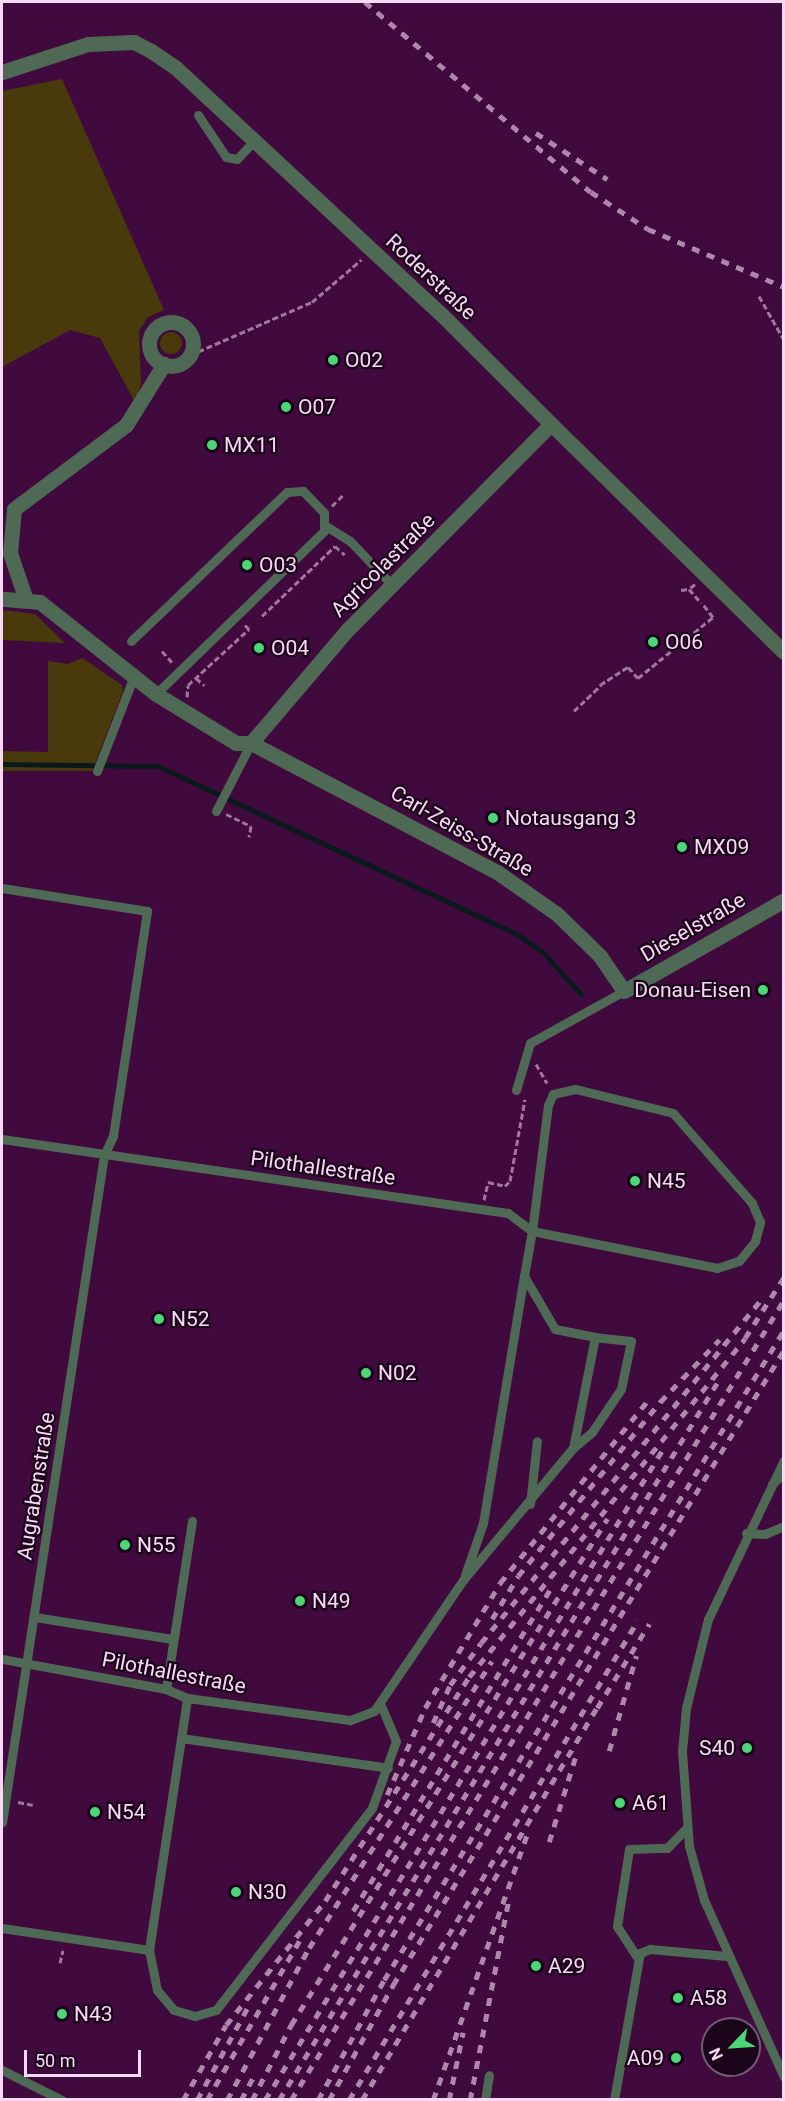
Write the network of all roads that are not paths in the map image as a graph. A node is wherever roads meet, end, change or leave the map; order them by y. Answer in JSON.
{"nodes":[{"id":1,"x":2,"y":72,"type":"edge"},
{"id":2,"x":198,"y":115,"type":"dead end"},
{"id":3,"x":254,"y":141,"type":"junction"},
{"id":4,"x":164,"y":364,"type":"junction"},
{"id":5,"x":551,"y":424,"type":"junction"},
{"id":6,"x":326,"y":526,"type":"junction"},
{"id":7,"x":392,"y":585,"type":"junction"},
{"id":8,"x":26,"y":597,"type":"junction"},
{"id":9,"x":2,"y":599,"type":"edge"},
{"id":10,"x":131,"y":641,"type":"dead end"},
{"id":11,"x":783,"y":651,"type":"edge"},
{"id":12,"x":133,"y":678,"type":"junction"},
{"id":13,"x":156,"y":694,"type":"junction"},
{"id":14,"x":251,"y":742,"type":"junction"},
{"id":15,"x":97,"y":771,"type":"dead end"},
{"id":16,"x":217,"y":809,"type":"road end"},
{"id":17,"x":2,"y":888,"type":"edge"},
{"id":18,"x":783,"y":900,"type":"edge"},
{"id":19,"x":624,"y":991,"type":"junction"},
{"id":20,"x":516,"y":1090,"type":"dead end"},
{"id":21,"x":2,"y":1139,"type":"edge"},
{"id":22,"x":104,"y":1155,"type":"junction"},
{"id":23,"x":532,"y":1231,"type":"junction"},
{"id":24,"x":524,"y":1276,"type":"junction"},
{"id":25,"x":595,"y":1337,"type":"junction"},
{"id":26,"x":537,"y":1441,"type":"dead end"},
{"id":27,"x":573,"y":1448,"type":"junction"},
{"id":28,"x":783,"y":1460,"type":"edge"},
{"id":29,"x":783,"y":1473,"type":"edge"},
{"id":30,"x":772,"y":1484,"type":"junction"},
{"id":31,"x":530,"y":1504,"type":"junction"},
{"id":32,"x":192,"y":1521,"type":"dead end"},
{"id":33,"x":783,"y":1526,"type":"edge"},
{"id":34,"x":746,"y":1533,"type":"junction"},
{"id":35,"x":463,"y":1580,"type":"junction"},
{"id":36,"x":35,"y":1617,"type":"junction"},
{"id":37,"x":172,"y":1639,"type":"junction"},
{"id":38,"x":2,"y":1659,"type":"edge"},
{"id":39,"x":28,"y":1664,"type":"junction"},
{"id":40,"x":166,"y":1689,"type":"junction"},
{"id":41,"x":187,"y":1698,"type":"junction"},
{"id":42,"x":381,"y":1705,"type":"junction"},
{"id":43,"x":181,"y":1738,"type":"junction"},
{"id":44,"x":388,"y":1768,"type":"junction"},
{"id":45,"x":2,"y":1822,"type":"edge"},
{"id":46,"x":687,"y":1827,"type":"junction"},
{"id":47,"x":2,"y":1928,"type":"edge"},
{"id":48,"x":149,"y":1950,"type":"junction"},
{"id":49,"x":727,"y":1956,"type":"junction"},
{"id":50,"x":637,"y":1957,"type":"junction"},
{"id":51,"x":2,"y":2070,"type":"edge"},
{"id":52,"x":489,"y":2075,"type":"dead end"},
{"id":53,"x":783,"y":2077,"type":"edge"},
{"id":54,"x":485,"y":2099,"type":"edge"},
{"id":55,"x":62,"y":2100,"type":"edge"},
{"id":56,"x":496,"y":2100,"type":"edge"},
{"id":57,"x":614,"y":2100,"type":"edge"}],
"edges":[{"from":1,"to":3,"type":"street","name":"Roderstraße"},
{"from":2,"to":3,"type":"lane"},
{"from":3,"to":5,"type":"street","name":"Roderstraße"},
{"from":4,"to":4,"type":"street"},
{"from":4,"to":8,"type":"street"},
{"from":5,"to":7,"type":"street","name":"Agricolastraße"},
{"from":5,"to":11,"type":"street","name":"Roderstraße"},
{"from":6,"to":7,"type":"lane"},
{"from":6,"to":10,"type":"lane"},
{"from":6,"to":13,"type":"lane"},
{"from":7,"to":14,"type":"street","name":"Agricolastraße"},
{"from":8,"to":9,"type":"street"},
{"from":8,"to":12,"type":"street","name":"Carl-Zeiss-Straße"},
{"from":12,"to":13,"type":"street","name":"Carl-Zeiss-Straße"},
{"from":12,"to":15,"type":"lane"},
{"from":13,"to":14,"type":"street","name":"Carl-Zeiss-Straße"},
{"from":14,"to":16,"type":"lane"},
{"from":14,"to":19,"type":"street","name":"Carl-Zeiss-Straße"},
{"from":17,"to":22,"type":"lane","name":"Augrabenstraße"},
{"from":18,"to":19,"type":"street","name":"Dieselstraße"},
{"from":19,"to":20,"type":"lane"},
{"from":21,"to":22,"type":"lane","name":"Pilothallestraße"},
{"from":22,"to":23,"type":"lane","name":"Pilothallestraße"},
{"from":22,"to":36,"type":"lane","name":"Augrabenstraße"},
{"from":23,"to":23,"type":"lane"},
{"from":23,"to":24,"type":"lane"},
{"from":24,"to":25,"type":"lane"},
{"from":24,"to":35,"type":"lane"},
{"from":25,"to":27,"type":"lane"},
{"from":25,"to":27,"type":"lane"},
{"from":26,"to":31,"type":"lane"},
{"from":27,"to":31,"type":"lane"},
{"from":28,"to":30,"type":"lane"},
{"from":29,"to":30,"type":"lane"},
{"from":30,"to":34,"type":"lane"},
{"from":31,"to":35,"type":"lane"},
{"from":32,"to":37,"type":"lane"},
{"from":33,"to":34,"type":"lane"},
{"from":34,"to":46,"type":"lane"},
{"from":35,"to":42,"type":"lane"},
{"from":36,"to":37,"type":"lane"},
{"from":36,"to":39,"type":"lane","name":"Augrabenstraße"},
{"from":37,"to":40,"type":"lane"},
{"from":38,"to":39,"type":"lane","name":"Pilothallestraße"},
{"from":39,"to":40,"type":"lane","name":"Pilothallestraße"},
{"from":39,"to":45,"type":"lane","name":"Augrabenstraße"},
{"from":40,"to":41,"type":"lane","name":"Pilothallestraße"},
{"from":41,"to":42,"type":"lane","name":"Pilothallestraße"},
{"from":41,"to":43,"type":"lane"},
{"from":42,"to":44,"type":"lane"},
{"from":43,"to":44,"type":"lane"},
{"from":43,"to":48,"type":"lane"},
{"from":44,"to":48,"type":"lane"},
{"from":46,"to":49,"type":"lane"},
{"from":46,"to":50,"type":"lane"},
{"from":47,"to":48,"type":"lane"},
{"from":49,"to":50,"type":"lane"},
{"from":49,"to":53,"type":"lane"},
{"from":50,"to":57,"type":"lane"},
{"from":51,"to":55,"type":"lane"},
{"from":52,"to":54,"type":"lane"},
{"from":54,"to":56,"type":"lane"}]}
